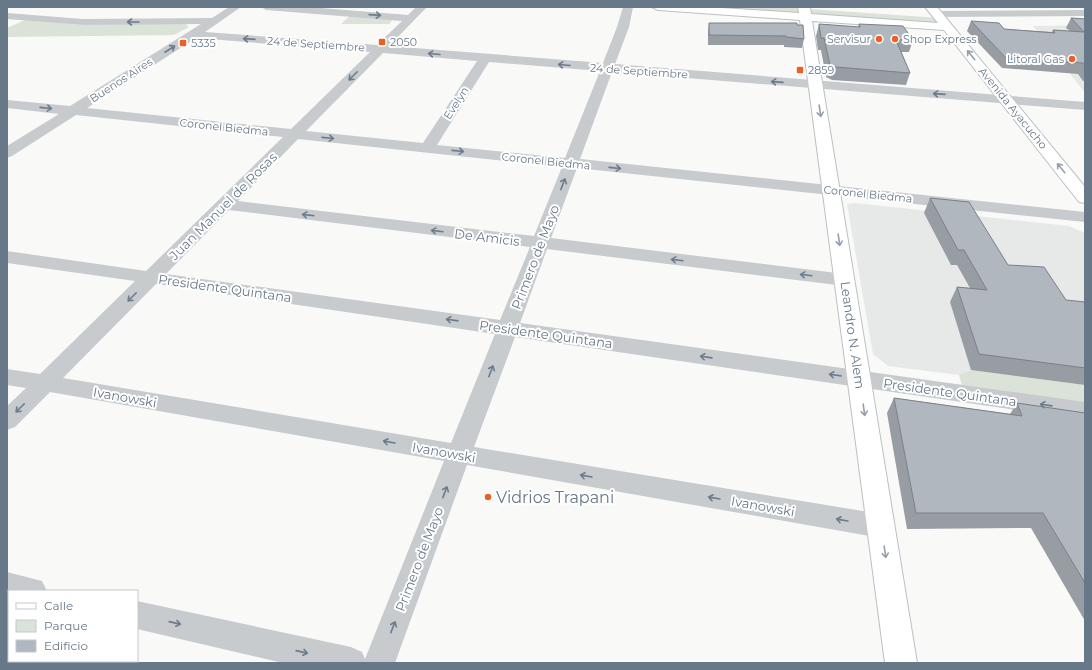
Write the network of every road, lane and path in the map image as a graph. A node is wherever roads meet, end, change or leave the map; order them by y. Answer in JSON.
{"nodes":[{"id":1,"x":41,"y":7,"type":"edge"},
{"id":2,"x":236,"y":7,"type":"edge"},
{"id":3,"x":266,"y":7,"type":"edge"},
{"id":4,"x":422,"y":7,"type":"edge"},
{"id":5,"x":628,"y":7,"type":"edge"},
{"id":6,"x":658,"y":7,"type":"edge"},
{"id":7,"x":779,"y":7,"type":"edge"},
{"id":8,"x":805,"y":11,"type":"edge"},
{"id":9,"x":1085,"y":13,"type":"edge"},
{"id":10,"x":12,"y":17,"type":"edge"},
{"id":11,"x":939,"y":17,"type":"edge"},
{"id":12,"x":411,"y":18,"type":"junction"},
{"id":13,"x":214,"y":21,"type":"junction"},
{"id":14,"x":7,"y":22,"type":"edge"},
{"id":15,"x":193,"y":34,"type":"junction"},
{"id":16,"x":380,"y":49,"type":"junction"},
{"id":17,"x":485,"y":58,"type":"junction"},
{"id":18,"x":607,"y":68,"type":"junction"},
{"id":19,"x":816,"y":85,"type":"junction"},
{"id":20,"x":1006,"y":99,"type":"junction"},
{"id":21,"x":7,"y":104,"type":"edge"},
{"id":22,"x":1085,"y":106,"type":"edge"},
{"id":23,"x":73,"y":111,"type":"junction"},
{"id":24,"x":295,"y":134,"type":"junction"},
{"id":25,"x":427,"y":148,"type":"junction"},
{"id":26,"x":7,"y":153,"type":"edge"},
{"id":27,"x":571,"y":163,"type":"junction"},
{"id":28,"x":832,"y":190,"type":"junction"},
{"id":29,"x":1085,"y":198,"type":"edge"},
{"id":30,"x":225,"y":204,"type":"junction"},
{"id":31,"x":1085,"y":217,"type":"edge"},
{"id":32,"x":540,"y":243,"type":"junction"},
{"id":33,"x":7,"y":256,"type":"edge"},
{"id":34,"x":152,"y":277,"type":"junction"},
{"id":35,"x":845,"y":280,"type":"junction"},
{"id":36,"x":508,"y":328,"type":"junction"},
{"id":37,"x":7,"y":378,"type":"edge"},
{"id":38,"x":859,"y":379,"type":"junction"},
{"id":39,"x":45,"y":384,"type":"junction"},
{"id":40,"x":1085,"y":411,"type":"edge"},
{"id":41,"x":7,"y":422,"type":"edge"},
{"id":42,"x":459,"y":454,"type":"junction"},
{"id":43,"x":881,"y":526,"type":"junction"},
{"id":44,"x":7,"y":586,"type":"edge"},
{"id":45,"x":27,"y":590,"type":"edge"},
{"id":46,"x":138,"y":615,"type":"edge"},
{"id":47,"x":352,"y":663,"type":"edge"},
{"id":48,"x":379,"y":663,"type":"edge"},
{"id":49,"x":901,"y":663,"type":"edge"}],
"edges":[{"from":1,"to":10,"type":"street"},
{"from":2,"to":13,"type":"street","name":"Buenos Aires"},
{"from":3,"to":12,"type":"street","one_way":true},
{"from":4,"to":12,"type":"street","name":"Juan Manuel de Rosas"},
{"from":5,"to":18,"type":"street","name":"Primero de Mayo"},
{"from":6,"to":8,"type":"main road"},
{"from":7,"to":8,"type":"main road"},
{"from":8,"to":11,"type":"main road"},
{"from":8,"to":19,"type":"main road","name":"Leandro N. Alem"},
{"from":9,"to":11,"type":"street"},
{"from":13,"to":10,"type":"street","one_way":true},
{"from":10,"to":14,"type":"street"},
{"from":20,"to":11,"type":"main road","name":"Avenida Ayacucho","one_way":true},
{"from":12,"to":16,"type":"street","name":"Juan Manuel de Rosas"},
{"from":13,"to":15,"type":"street","name":"Buenos Aires"},
{"from":16,"to":15,"type":"street","name":"24 de Septiembre","one_way":true},
{"from":23,"to":15,"type":"street","name":"Buenos Aires","one_way":true},
{"from":17,"to":16,"type":"street","name":"24 de Septiembre","one_way":true},
{"from":16,"to":24,"type":"street","name":"Juan Manuel de Rosas","one_way":true},
{"from":18,"to":17,"type":"street","name":"24 de Septiembre","one_way":true},
{"from":17,"to":25,"type":"street","name":"Evelyn"},
{"from":19,"to":18,"type":"street","name":"24 de Septiembre","one_way":true},
{"from":18,"to":27,"type":"street","name":"Primero de Mayo"},
{"from":20,"to":19,"type":"street","name":"24 de Septiembre","one_way":true},
{"from":19,"to":28,"type":"main road","name":"Leandro N. Alem","one_way":true},
{"from":20,"to":22,"type":"street","name":"24 de Septiembre"},
{"from":29,"to":20,"type":"main road","name":"Avenida Ayacucho","one_way":true},
{"from":21,"to":23,"type":"street","name":"Coronel Biedma","one_way":true},
{"from":23,"to":24,"type":"street","name":"Coronel Biedma"},
{"from":23,"to":26,"type":"street","name":"Buenos Aires"},
{"from":24,"to":25,"type":"street","name":"Coronel Biedma","one_way":true},
{"from":24,"to":30,"type":"street","name":"Juan Manuel de Rosas"},
{"from":25,"to":27,"type":"street","name":"Coronel Biedma","one_way":true},
{"from":27,"to":28,"type":"street","name":"Coronel Biedma","one_way":true},
{"from":32,"to":27,"type":"street","name":"Primero de Mayo","one_way":true},
{"from":28,"to":31,"type":"street","name":"Coronel Biedma"},
{"from":28,"to":35,"type":"main road","name":"Leandro N. Alem","one_way":true},
{"from":32,"to":30,"type":"street","name":"De Amicis","one_way":true},
{"from":30,"to":34,"type":"street","name":"Juan Manuel de Rosas"},
{"from":35,"to":32,"type":"street","name":"De Amicis","one_way":true},
{"from":32,"to":36,"type":"street","name":"Primero de Mayo"},
{"from":33,"to":34,"type":"street","name":"Presidente Quintana"},
{"from":36,"to":34,"type":"street","name":"Presidente Quintana","one_way":true},
{"from":34,"to":39,"type":"street","name":"Juan Manuel de Rosas","one_way":true},
{"from":35,"to":38,"type":"main road","name":"Leandro N. Alem"},
{"from":38,"to":36,"type":"street","name":"Presidente Quintana","one_way":true},
{"from":42,"to":36,"type":"street","name":"Primero de Mayo","one_way":true},
{"from":37,"to":39,"type":"street","name":"Ivanowski"},
{"from":40,"to":38,"type":"street","name":"Presidente Quintana","one_way":true},
{"from":38,"to":43,"type":"main road","name":"Leandro N. Alem","one_way":true},
{"from":39,"to":41,"type":"street","name":"Juan Manuel de Rosas","one_way":true},
{"from":42,"to":39,"type":"street","name":"Ivanowski","one_way":true},
{"from":43,"to":42,"type":"street","name":"Ivanowski","one_way":true},
{"from":48,"to":42,"type":"street","name":"Primero de Mayo","one_way":true},
{"from":43,"to":49,"type":"main road","name":"Leandro N. Alem","one_way":true},
{"from":44,"to":45,"type":"street"},
{"from":46,"to":47,"type":"street","one_way":true}]}
